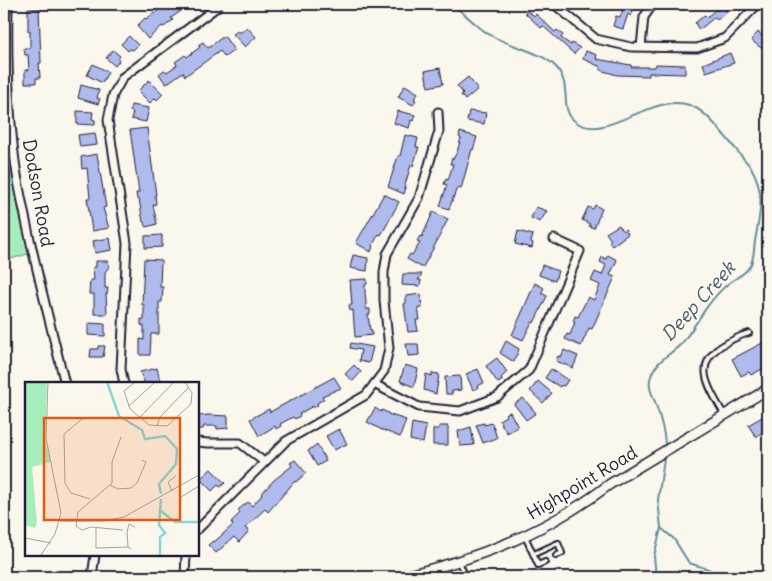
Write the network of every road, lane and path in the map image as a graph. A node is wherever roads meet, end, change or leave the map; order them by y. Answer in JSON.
{"nodes":[{"id":1,"x":8,"y":4,"type":"edge"},
{"id":2,"x":554,"y":4,"type":"edge"},
{"id":3,"x":653,"y":4,"type":"edge"},
{"id":4,"x":758,"y":4,"type":"edge"},
{"id":5,"x":218,"y":7,"type":"dead end"},
{"id":6,"x":641,"y":47,"type":"junction"},
{"id":7,"x":438,"y":112,"type":"dead end"},
{"id":8,"x":554,"y":239,"type":"dead end"},
{"id":9,"x":749,"y":333,"type":"dead end"},
{"id":10,"x":65,"y":382,"type":"edge"},
{"id":11,"x":124,"y":382,"type":"edge"},
{"id":12,"x":374,"y":384,"type":"junction"},
{"id":13,"x":768,"y":388,"type":"edge"},
{"id":14,"x":725,"y":416,"type":"junction"},
{"id":15,"x":199,"y":442,"type":"edge"},
{"id":16,"x":264,"y":462,"type":"junction"},
{"id":17,"x":199,"y":529,"type":"edge"},
{"id":18,"x":525,"y":536,"type":"junction"},
{"id":19,"x":534,"y":554,"type":"junction"},
{"id":20,"x":95,"y":556,"type":"edge"},
{"id":21,"x":186,"y":556,"type":"edge"},
{"id":22,"x":556,"y":556,"type":"dead end"},
{"id":23,"x":459,"y":562,"type":"junction"},
{"id":24,"x":545,"y":562,"type":"dead end"},
{"id":25,"x":92,"y":577,"type":"edge"},
{"id":26,"x":185,"y":577,"type":"edge"},
{"id":27,"x":400,"y":577,"type":"edge"},
{"id":28,"x":466,"y":577,"type":"edge"}],
"edges":[{"from":1,"to":10,"type":"street","name":"Dodson Road"},
{"from":2,"to":6,"type":"street"},
{"from":3,"to":6,"type":"street"},
{"from":4,"to":6,"type":"street"},
{"from":5,"to":11,"type":"street"},
{"from":7,"to":12,"type":"street"},
{"from":8,"to":12,"type":"street"},
{"from":9,"to":14,"type":"lane"},
{"from":12,"to":16,"type":"street"},
{"from":13,"to":14,"type":"street","name":"Highpoint Road"},
{"from":14,"to":18,"type":"street","name":"Highpoint Road"},
{"from":15,"to":16,"type":"street"},
{"from":16,"to":17,"type":"street"},
{"from":18,"to":19,"type":"lane"},
{"from":18,"to":23,"type":"street","name":"Highpoint Road"},
{"from":19,"to":22,"type":"lane"},
{"from":19,"to":24,"type":"lane"},
{"from":20,"to":25,"type":"street"},
{"from":21,"to":26,"type":"street"},
{"from":23,"to":27,"type":"street","name":"Highpoint Road"},
{"from":23,"to":28,"type":"lane"}]}
